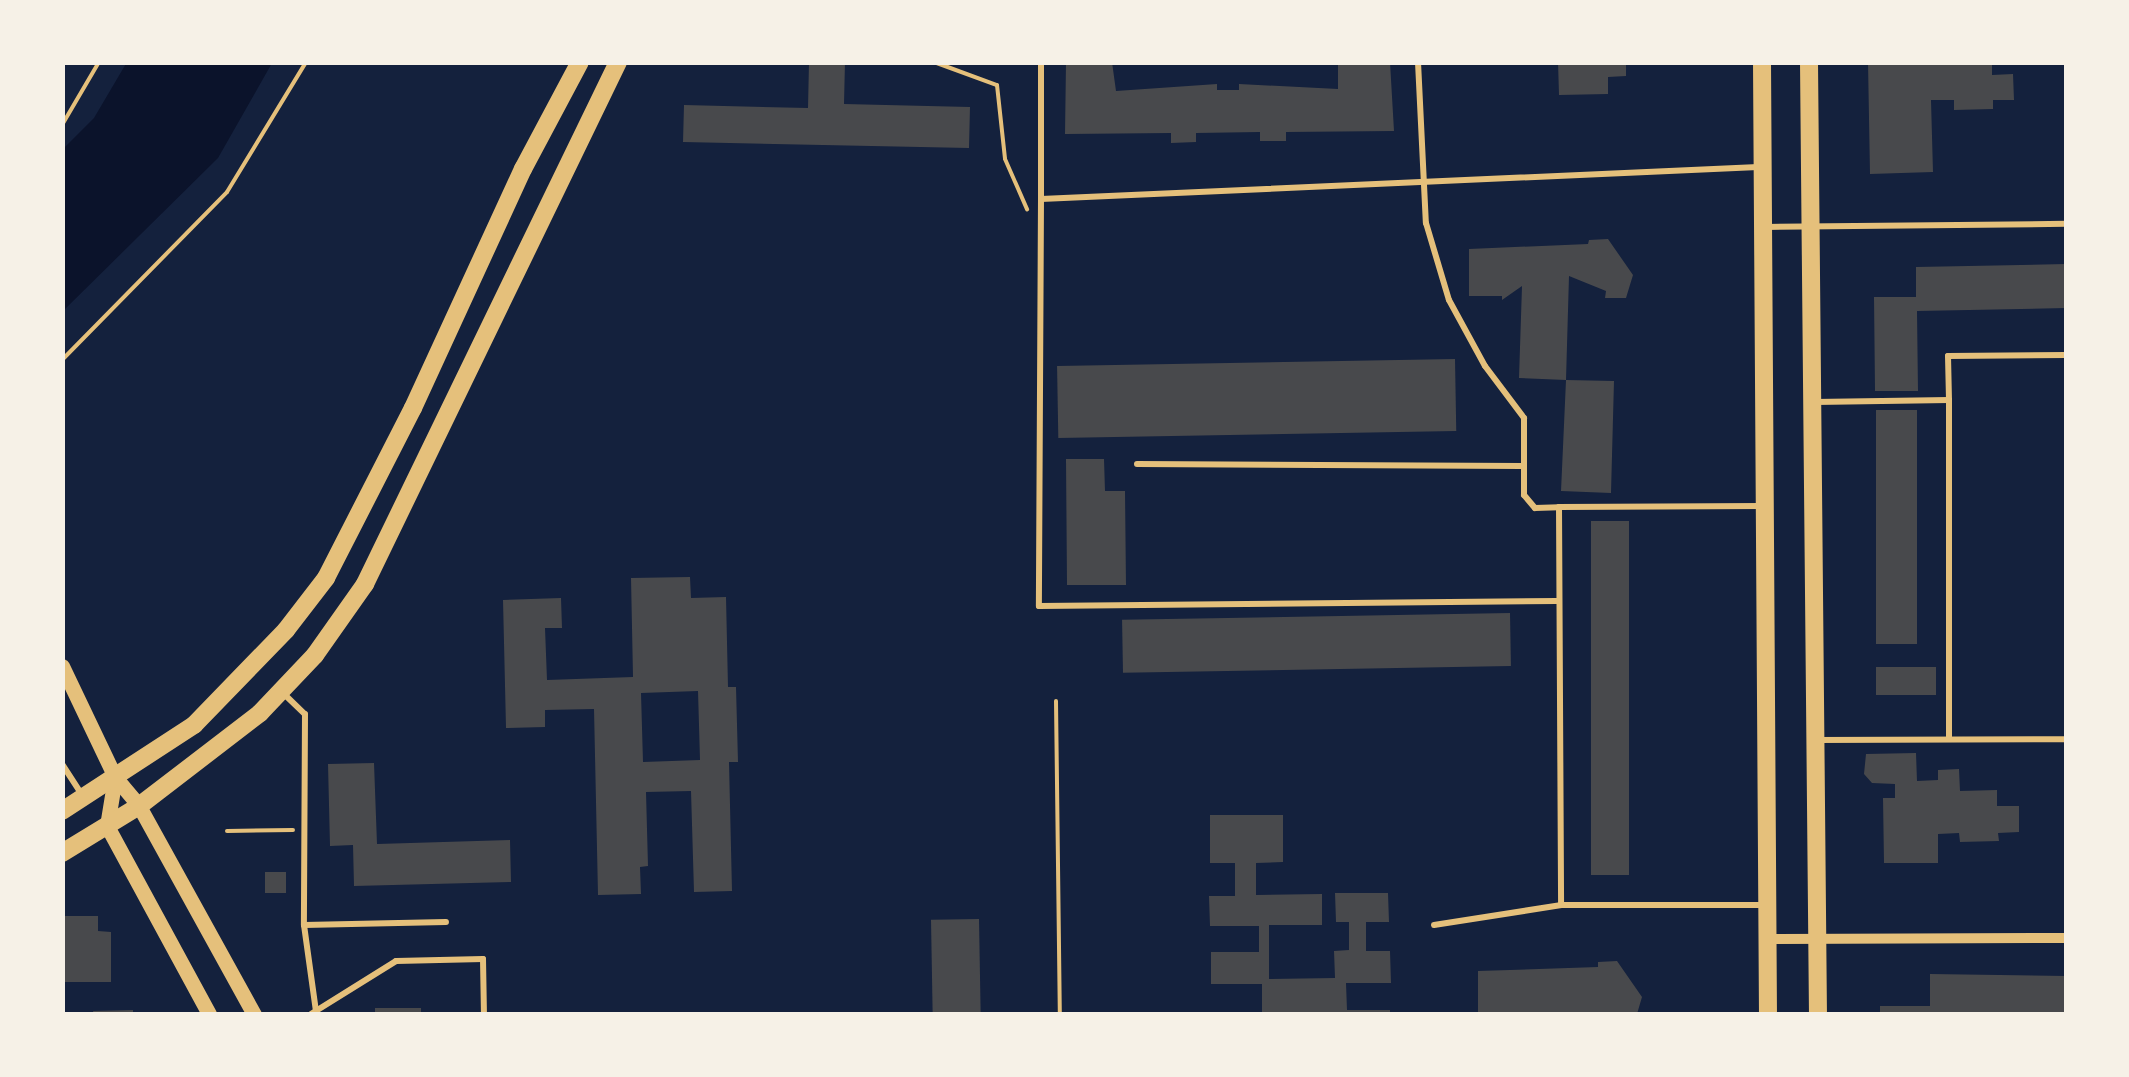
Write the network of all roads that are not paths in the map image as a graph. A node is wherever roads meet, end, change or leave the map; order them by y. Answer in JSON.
{"nodes":[{"id":1,"x":580,"y":62,"type":"edge"},
{"id":2,"x":618,"y":62,"type":"edge"},
{"id":3,"x":1041,"y":62,"type":"edge"},
{"id":4,"x":1418,"y":62,"type":"edge"},
{"id":5,"x":1762,"y":62,"type":"edge"},
{"id":6,"x":1809,"y":62,"type":"edge"},
{"id":7,"x":1764,"y":167,"type":"junction"},
{"id":8,"x":1423,"y":182,"type":"junction"},
{"id":9,"x":1041,"y":199,"type":"junction"},
{"id":10,"x":2066,"y":224,"type":"edge"},
{"id":11,"x":1811,"y":226,"type":"junction"},
{"id":12,"x":1765,"y":227,"type":"junction"},
{"id":13,"x":2066,"y":355,"type":"edge"},
{"id":14,"x":1949,"y":400,"type":"junction"},
{"id":15,"x":1813,"y":402,"type":"junction"},
{"id":16,"x":1137,"y":464,"type":"dead end"},
{"id":17,"x":1522,"y":466,"type":"junction"},
{"id":18,"x":1766,"y":506,"type":"junction"},
{"id":19,"x":1559,"y":508,"type":"junction"},
{"id":20,"x":1557,"y":601,"type":"junction"},
{"id":21,"x":62,"y":666,"type":"edge"},
{"id":22,"x":281,"y":690,"type":"junction"},
{"id":23,"x":1948,"y":739,"type":"junction"},
{"id":24,"x":2066,"y":739,"type":"edge"},
{"id":25,"x":1814,"y":740,"type":"junction"},
{"id":26,"x":62,"y":764,"type":"edge"},
{"id":27,"x":114,"y":777,"type":"junction"},
{"id":28,"x":84,"y":797,"type":"junction"},
{"id":29,"x":139,"y":806,"type":"junction"},
{"id":30,"x":62,"y":811,"type":"edge"},
{"id":31,"x":107,"y":826,"type":"junction"},
{"id":32,"x":62,"y":853,"type":"edge"},
{"id":33,"x":1561,"y":905,"type":"junction"},
{"id":34,"x":1768,"y":905,"type":"junction"},
{"id":35,"x":446,"y":922,"type":"dead end"},
{"id":36,"x":304,"y":924,"type":"junction"},
{"id":37,"x":1434,"y":925,"type":"dead end"},
{"id":38,"x":2066,"y":938,"type":"edge"},
{"id":39,"x":1767,"y":939,"type":"junction"},
{"id":40,"x":1818,"y":939,"type":"junction"},
{"id":41,"x":314,"y":1013,"type":"edge"},
{"id":42,"x":208,"y":1014,"type":"edge"},
{"id":43,"x":254,"y":1014,"type":"edge"},
{"id":44,"x":484,"y":1014,"type":"edge"},
{"id":45,"x":1768,"y":1014,"type":"edge"},
{"id":46,"x":1818,"y":1014,"type":"edge"}],
"edges":[{"from":1,"to":27,"type":"main road"},
{"from":2,"to":22,"type":"main road"},
{"from":3,"to":9,"type":"lane"},
{"from":4,"to":8,"type":"lane"},
{"from":5,"to":7,"type":"main road"},
{"from":6,"to":11,"type":"main road"},
{"from":7,"to":8,"type":"lane"},
{"from":7,"to":12,"type":"main road"},
{"from":8,"to":9,"type":"lane"},
{"from":8,"to":17,"type":"lane"},
{"from":9,"to":20,"type":"lane"},
{"from":10,"to":11,"type":"lane"},
{"from":11,"to":12,"type":"lane"},
{"from":11,"to":15,"type":"main road"},
{"from":12,"to":18,"type":"main road"},
{"from":13,"to":14,"type":"lane"},
{"from":14,"to":15,"type":"lane"},
{"from":14,"to":23,"type":"lane"},
{"from":15,"to":25,"type":"main road"},
{"from":16,"to":17,"type":"lane"},
{"from":17,"to":19,"type":"lane"},
{"from":18,"to":19,"type":"lane"},
{"from":18,"to":34,"type":"main road"},
{"from":19,"to":20,"type":"lane"},
{"from":20,"to":33,"type":"lane"},
{"from":21,"to":27,"type":"street"},
{"from":22,"to":29,"type":"main road"},
{"from":22,"to":36,"type":"lane"},
{"from":23,"to":24,"type":"lane"},
{"from":23,"to":25,"type":"lane"},
{"from":25,"to":40,"type":"main road"},
{"from":26,"to":28,"type":"lane"},
{"from":27,"to":28,"type":"main road"},
{"from":27,"to":29,"type":"street"},
{"from":27,"to":31,"type":"street"},
{"from":28,"to":30,"type":"main road"},
{"from":29,"to":31,"type":"main road"},
{"from":29,"to":43,"type":"street"},
{"from":31,"to":32,"type":"main road"},
{"from":31,"to":42,"type":"street"},
{"from":33,"to":34,"type":"lane"},
{"from":33,"to":37,"type":"lane"},
{"from":34,"to":39,"type":"main road"},
{"from":35,"to":36,"type":"lane"},
{"from":36,"to":41,"type":"lane"},
{"from":38,"to":40,"type":"street"},
{"from":39,"to":40,"type":"street"},
{"from":39,"to":45,"type":"main road"},
{"from":40,"to":46,"type":"main road"},
{"from":41,"to":44,"type":"lane"}]}
